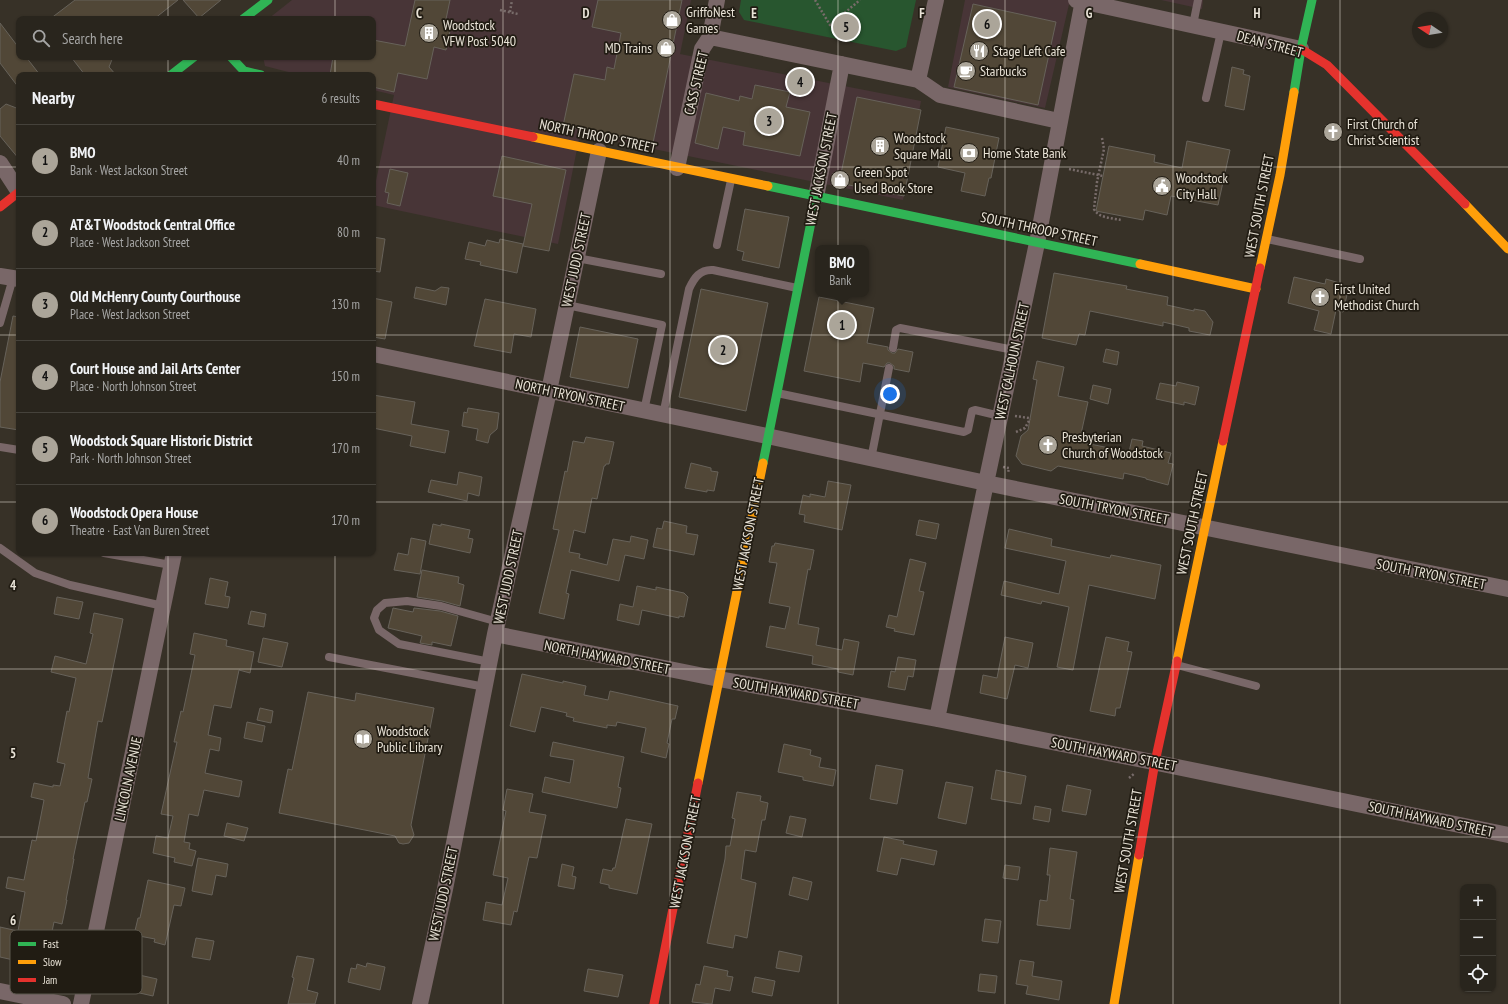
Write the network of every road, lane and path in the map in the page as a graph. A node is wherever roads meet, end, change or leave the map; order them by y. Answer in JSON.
{"nodes":[{"id":1,"x":268,"y":0,"type":"edge"},
{"id":2,"x":512,"y":0,"type":"edge"},
{"id":3,"x":717,"y":0,"type":"edge"},
{"id":4,"x":815,"y":0,"type":"edge"},
{"id":5,"x":860,"y":0,"type":"edge"},
{"id":6,"x":936,"y":0,"type":"edge"},
{"id":7,"x":1080,"y":0,"type":"edge"},
{"id":8,"x":1198,"y":0,"type":"edge"},
{"id":9,"x":1312,"y":0,"type":"edge"},
{"id":10,"x":500,"y":10,"type":"dead end"},
{"id":11,"x":510,"y":12,"type":"junction"},
{"id":12,"x":518,"y":14,"type":"dead end"},
{"id":13,"x":247,"y":16,"type":"edge"},
{"id":14,"x":1193,"y":25,"type":"junction"},
{"id":15,"x":1221,"y":32,"type":"junction"},
{"id":16,"x":710,"y":37,"type":"junction"},
{"id":17,"x":1301,"y":49,"type":"junction"},
{"id":18,"x":190,"y":60,"type":"edge"},
{"id":19,"x":234,"y":60,"type":"edge"},
{"id":20,"x":842,"y":64,"type":"junction"},
{"id":21,"x":175,"y":72,"type":"edge"},
{"id":22,"x":248,"y":72,"type":"edge"},
{"id":23,"x":918,"y":80,"type":"junction"},
{"id":24,"x":1206,"y":98,"type":"dead end"},
{"id":25,"x":376,"y":105,"type":"edge"},
{"id":26,"x":1059,"y":121,"type":"junction"},
{"id":27,"x":1102,"y":138,"type":"dead end"},
{"id":28,"x":599,"y":151,"type":"junction"},
{"id":29,"x":0,"y":163,"type":"edge"},
{"id":30,"x":677,"y":168,"type":"junction"},
{"id":31,"x":1069,"y":170,"type":"dead end"},
{"id":32,"x":1099,"y":175,"type":"junction"},
{"id":33,"x":1103,"y":176,"type":"dead end"},
{"id":34,"x":731,"y":179,"type":"junction"},
{"id":35,"x":16,"y":187,"type":"edge"},
{"id":36,"x":16,"y":194,"type":"edge"},
{"id":37,"x":816,"y":197,"type":"junction"},
{"id":38,"x":0,"y":207,"type":"edge"},
{"id":39,"x":1121,"y":220,"type":"dead end"},
{"id":40,"x":1267,"y":239,"type":"junction"},
{"id":41,"x":1037,"y":243,"type":"junction"},
{"id":42,"x":716,"y":245,"type":"dead end"},
{"id":43,"x":1508,"y":249,"type":"edge"},
{"id":44,"x":577,"y":258,"type":"junction"},
{"id":45,"x":1360,"y":259,"type":"dead end"},
{"id":46,"x":661,"y":274,"type":"dead end"},
{"id":47,"x":11,"y":278,"type":"edge"},
{"id":48,"x":798,"y":288,"type":"junction"},
{"id":49,"x":1256,"y":289,"type":"junction"},
{"id":50,"x":567,"y":305,"type":"junction"},
{"id":51,"x":0,"y":323,"type":"edge"},
{"id":52,"x":892,"y":348,"type":"dead end"},
{"id":53,"x":1014,"y":350,"type":"junction"},
{"id":54,"x":376,"y":355,"type":"edge"},
{"id":55,"x":889,"y":368,"type":"dead end"},
{"id":56,"x":549,"y":391,"type":"junction"},
{"id":57,"x":776,"y":393,"type":"junction"},
{"id":58,"x":644,"y":411,"type":"junction"},
{"id":59,"x":663,"y":415,"type":"junction"},
{"id":60,"x":880,"y":415,"type":"junction"},
{"id":61,"x":1000,"y":416,"type":"junction"},
{"id":62,"x":1030,"y":418,"type":"dead end"},
{"id":63,"x":1016,"y":432,"type":"dead end"},
{"id":64,"x":767,"y":436,"type":"junction"},
{"id":65,"x":0,"y":447,"type":"edge"},
{"id":66,"x":16,"y":450,"type":"edge"},
{"id":67,"x":871,"y":459,"type":"junction"},
{"id":68,"x":986,"y":484,"type":"junction"},
{"id":69,"x":1205,"y":527,"type":"junction"},
{"id":70,"x":0,"y":548,"type":"edge"},
{"id":71,"x":138,"y":556,"type":"edge"},
{"id":72,"x":172,"y":559,"type":"edge"},
{"id":73,"x":1508,"y":589,"type":"edge"},
{"id":74,"x":163,"y":606,"type":"junction"},
{"id":75,"x":497,"y":628,"type":"junction"},
{"id":76,"x":329,"y":657,"type":"dead end"},
{"id":77,"x":490,"y":662,"type":"junction"},
{"id":78,"x":1176,"y":665,"type":"junction"},
{"id":79,"x":719,"y":679,"type":"junction"},
{"id":80,"x":1256,"y":686,"type":"dead end"},
{"id":81,"x":485,"y":688,"type":"junction"},
{"id":82,"x":938,"y":719,"type":"junction"},
{"id":83,"x":1155,"y":762,"type":"junction"},
{"id":84,"x":1135,"y":773,"type":"dead end"},
{"id":85,"x":1129,"y":778,"type":"dead end"},
{"id":86,"x":1508,"y":835,"type":"edge"},
{"id":87,"x":96,"y":930,"type":"edge"},
{"id":88,"x":0,"y":991,"type":"edge"},
{"id":89,"x":10,"y":993,"type":"edge"},
{"id":90,"x":15,"y":994,"type":"edge"},
{"id":91,"x":83,"y":994,"type":"edge"},
{"id":92,"x":64,"y":1004,"type":"edge"},
{"id":93,"x":81,"y":1004,"type":"edge"},
{"id":94,"x":420,"y":1004,"type":"edge"},
{"id":95,"x":654,"y":1004,"type":"edge"},
{"id":96,"x":1114,"y":1004,"type":"edge"}],
"edges":[{"from":1,"to":13,"type":"street"},
{"from":2,"to":11,"type":"path"},
{"from":3,"to":16,"type":"street","name":"CASS STREET"},
{"from":4,"to":5,"type":"path"},
{"from":6,"to":23,"type":"street"},
{"from":7,"to":14,"type":"street","name":"DEAN STREET"},
{"from":7,"to":26,"type":"street","name":"WEST CALHOUN STREET"},
{"from":8,"to":14,"type":"lane"},
{"from":9,"to":17,"type":"street","name":"WEST SOUTH STREET"},
{"from":10,"to":11,"type":"path"},
{"from":11,"to":12,"type":"path"},
{"from":14,"to":15,"type":"street","name":"DEAN STREET"},
{"from":15,"to":17,"type":"street","name":"DEAN STREET"},
{"from":15,"to":24,"type":"lane"},
{"from":16,"to":20,"type":"street"},
{"from":16,"to":30,"type":"street","name":"CASS STREET"},
{"from":17,"to":40,"type":"street","name":"WEST SOUTH STREET"},
{"from":17,"to":43,"type":"street","name":"DEAN STREET"},
{"from":18,"to":21,"type":"street"},
{"from":19,"to":22,"type":"street"},
{"from":20,"to":23,"type":"street"},
{"from":20,"to":37,"type":"street","name":"WEST JACKSON STREET"},
{"from":23,"to":26,"type":"street"},
{"from":25,"to":28,"type":"street","name":"NORTH THROOP STREET"},
{"from":26,"to":41,"type":"street","name":"WEST CALHOUN STREET"},
{"from":27,"to":32,"type":"path"},
{"from":28,"to":30,"type":"street","name":"NORTH THROOP STREET"},
{"from":28,"to":44,"type":"street","name":"WEST JUDD STREET"},
{"from":29,"to":35,"type":"street"},
{"from":30,"to":34,"type":"street","name":"NORTH THROOP STREET"},
{"from":31,"to":32,"type":"path"},
{"from":32,"to":33,"type":"path"},
{"from":32,"to":39,"type":"path"},
{"from":34,"to":37,"type":"street","name":"NORTH THROOP STREET"},
{"from":34,"to":42,"type":"lane"},
{"from":36,"to":38,"type":"street"},
{"from":37,"to":41,"type":"street","name":"SOUTH THROOP STREET"},
{"from":37,"to":48,"type":"street","name":"WEST JACKSON STREET"},
{"from":40,"to":45,"type":"lane"},
{"from":40,"to":49,"type":"street","name":"WEST SOUTH STREET"},
{"from":41,"to":49,"type":"street","name":"SOUTH THROOP STREET"},
{"from":41,"to":53,"type":"street","name":"WEST CALHOUN STREET"},
{"from":44,"to":46,"type":"lane"},
{"from":44,"to":50,"type":"street","name":"WEST JUDD STREET"},
{"from":47,"to":51,"type":"lane"},
{"from":48,"to":57,"type":"street","name":"WEST JACKSON STREET"},
{"from":48,"to":59,"type":"lane"},
{"from":49,"to":69,"type":"street","name":"WEST SOUTH STREET"},
{"from":50,"to":56,"type":"street","name":"WEST JUDD STREET"},
{"from":50,"to":58,"type":"lane"},
{"from":52,"to":53,"type":"lane"},
{"from":53,"to":61,"type":"street","name":"WEST CALHOUN STREET"},
{"from":54,"to":56,"type":"street","name":"NORTH TRYON STREET"},
{"from":55,"to":60,"type":"lane"},
{"from":56,"to":58,"type":"street","name":"NORTH TRYON STREET"},
{"from":56,"to":75,"type":"street","name":"WEST JUDD STREET"},
{"from":57,"to":60,"type":"lane"},
{"from":57,"to":64,"type":"street","name":"WEST JACKSON STREET"},
{"from":58,"to":59,"type":"street","name":"NORTH TRYON STREET"},
{"from":59,"to":64,"type":"street","name":"NORTH TRYON STREET"},
{"from":60,"to":61,"type":"lane"},
{"from":60,"to":67,"type":"lane"},
{"from":61,"to":68,"type":"street","name":"WEST CALHOUN STREET"},
{"from":62,"to":63,"type":"path"},
{"from":64,"to":67,"type":"street","name":"SOUTH TRYON STREET"},
{"from":64,"to":79,"type":"street","name":"WEST JACKSON STREET"},
{"from":65,"to":66,"type":"lane"},
{"from":67,"to":68,"type":"street","name":"SOUTH TRYON STREET"},
{"from":68,"to":69,"type":"street","name":"SOUTH TRYON STREET"},
{"from":68,"to":82,"type":"street","name":"WEST CALHOUN STREET"},
{"from":69,"to":73,"type":"street","name":"SOUTH TRYON STREET"},
{"from":69,"to":78,"type":"street","name":"WEST SOUTH STREET"},
{"from":70,"to":74,"type":"lane"},
{"from":71,"to":72,"type":"lane"},
{"from":72,"to":74,"type":"street","name":"LINCOLN AVENUE"},
{"from":74,"to":87,"type":"street","name":"LINCOLN AVENUE"},
{"from":75,"to":77,"type":"street","name":"WEST JUDD STREET"},
{"from":75,"to":77,"type":"lane"},
{"from":75,"to":79,"type":"street","name":"NORTH HAYWARD STREET"},
{"from":76,"to":81,"type":"lane"},
{"from":77,"to":81,"type":"street","name":"WEST JUDD STREET"},
{"from":78,"to":80,"type":"lane"},
{"from":78,"to":83,"type":"street","name":"WEST SOUTH STREET"},
{"from":79,"to":82,"type":"street","name":"SOUTH HAYWARD STREET"},
{"from":79,"to":95,"type":"street","name":"WEST JACKSON STREET"},
{"from":81,"to":94,"type":"street","name":"WEST JUDD STREET"},
{"from":82,"to":83,"type":"street","name":"SOUTH HAYWARD STREET"},
{"from":83,"to":86,"type":"street","name":"SOUTH HAYWARD STREET"},
{"from":83,"to":96,"type":"street","name":"WEST SOUTH STREET"},
{"from":84,"to":85,"type":"path"},
{"from":88,"to":89,"type":"street"},
{"from":90,"to":92,"type":"street"},
{"from":91,"to":93,"type":"street","name":"LINCOLN AVENUE"}]}
